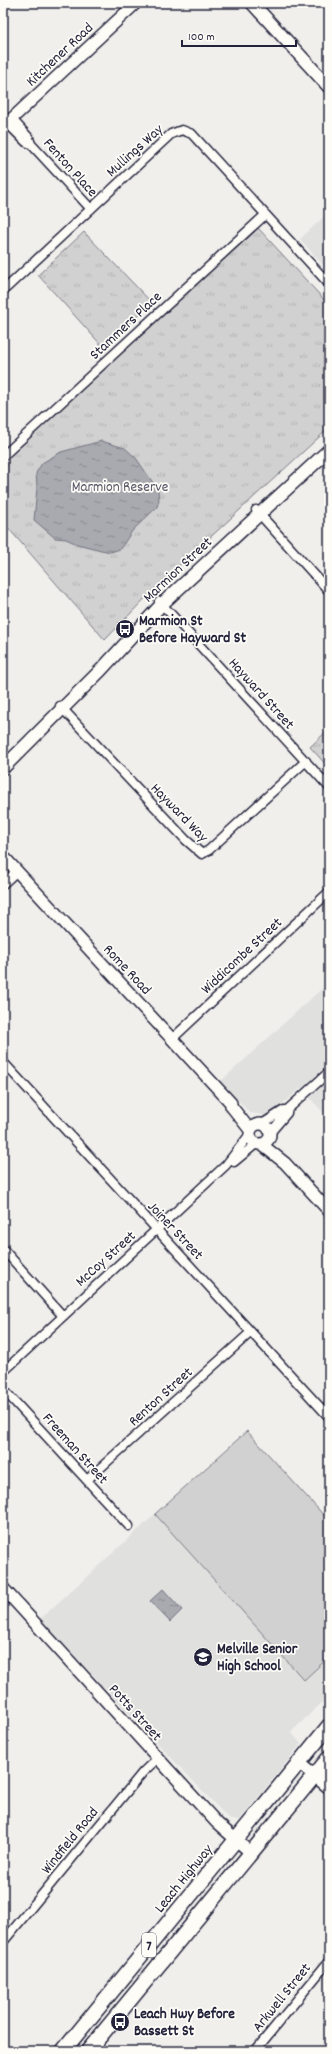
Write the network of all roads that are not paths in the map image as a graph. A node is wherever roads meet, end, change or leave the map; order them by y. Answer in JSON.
{"nodes":[{"id":1,"x":136,"y":3,"type":"edge"},
{"id":2,"x":252,"y":3,"type":"edge"},
{"id":3,"x":262,"y":3,"type":"edge"},
{"id":4,"x":329,"y":76,"type":"edge"},
{"id":5,"x":329,"y":87,"type":"edge"},
{"id":6,"x":8,"y":123,"type":"edge"},
{"id":7,"x":91,"y":209,"type":"junction"},
{"id":8,"x":265,"y":215,"type":"junction"},
{"id":9,"x":329,"y":284,"type":"edge"},
{"id":10,"x":3,"y":291,"type":"edge"},
{"id":11,"x":329,"y":442,"type":"edge"},
{"id":12,"x":329,"y":450,"type":"edge"},
{"id":13,"x":3,"y":456,"type":"edge"},
{"id":14,"x":258,"y":512,"type":"junction"},
{"id":15,"x":329,"y":591,"type":"edge"},
{"id":16,"x":160,"y":602,"type":"junction"},
{"id":17,"x":62,"y":707,"type":"junction"},
{"id":18,"x":3,"y":758,"type":"edge"},
{"id":19,"x":306,"y":761,"type":"junction"},
{"id":20,"x":3,"y":768,"type":"edge"},
{"id":21,"x":329,"y":786,"type":"edge"},
{"id":22,"x":3,"y":856,"type":"edge"},
{"id":23,"x":17,"y":871,"type":"junction"},
{"id":24,"x":3,"y":884,"type":"edge"},
{"id":25,"x":329,"y":892,"type":"edge"},
{"id":26,"x":172,"y":1039,"type":"junction"},
{"id":27,"x":3,"y":1062,"type":"edge"},
{"id":28,"x":329,"y":1072,"type":"edge"},
{"id":29,"x":287,"y":1110,"type":"junction"},
{"id":30,"x":260,"y":1134,"type":"junction"},
{"id":31,"x":329,"y":1211,"type":"edge"},
{"id":32,"x":157,"y":1231,"type":"junction"},
{"id":33,"x":3,"y":1249,"type":"edge"},
{"id":34,"x":62,"y":1315,"type":"junction"},
{"id":35,"x":251,"y":1332,"type":"junction"},
{"id":36,"x":3,"y":1372,"type":"edge"},
{"id":37,"x":3,"y":1389,"type":"edge"},
{"id":38,"x":329,"y":1417,"type":"edge"},
{"id":39,"x":87,"y":1480,"type":"junction"},
{"id":40,"x":129,"y":1526,"type":"dead end"},
{"id":41,"x":3,"y":1588,"type":"edge"},
{"id":42,"x":329,"y":1726,"type":"edge"},
{"id":43,"x":158,"y":1758,"type":"junction"},
{"id":44,"x":329,"y":1758,"type":"edge"},
{"id":45,"x":299,"y":1763,"type":"junction"},
{"id":46,"x":314,"y":1776,"type":"junction"},
{"id":47,"x":329,"y":1788,"type":"edge"},
{"id":48,"x":235,"y":1840,"type":"junction"},
{"id":49,"x":251,"y":1853,"type":"junction"},
{"id":50,"x":3,"y":1942,"type":"edge"},
{"id":51,"x":329,"y":1961,"type":"edge"},
{"id":52,"x":63,"y":2051,"type":"edge"},
{"id":53,"x":88,"y":2051,"type":"edge"},
{"id":54,"x":255,"y":2051,"type":"edge"}],
"edges":[{"from":1,"to":6,"type":"street","name":"Kitchener Road"},
{"from":2,"to":5,"type":"main road"},
{"from":3,"to":4,"type":"main road"},
{"from":6,"to":7,"type":"street","name":"Fenton Place"},
{"from":7,"to":8,"type":"street","name":"Mullings Way"},
{"from":7,"to":10,"type":"street","name":"Mullings Way"},
{"from":8,"to":9,"type":"street","name":"Mullings Way"},
{"from":8,"to":13,"type":"street","name":"Stammers Place"},
{"from":11,"to":14,"type":"main road","name":"Marmion Street"},
{"from":12,"to":14,"type":"main road","name":"Marmion Street"},
{"from":14,"to":15,"type":"street"},
{"from":14,"to":16,"type":"main road","name":"Marmion Street"},
{"from":16,"to":17,"type":"main road","name":"Marmion Street"},
{"from":16,"to":19,"type":"street","name":"Hayward Street"},
{"from":17,"to":18,"type":"main road","name":"Marmion Street"},
{"from":17,"to":19,"type":"street","name":"Hayward Way"},
{"from":17,"to":20,"type":"main road","name":"Marmion Street"},
{"from":19,"to":21,"type":"street","name":"Hayward Street"},
{"from":22,"to":23,"type":"street","name":"Rome Road"},
{"from":23,"to":24,"type":"street"},
{"from":23,"to":26,"type":"street","name":"Rome Road"},
{"from":25,"to":26,"type":"street","name":"Widdicombe Street"},
{"from":26,"to":30,"type":"street","name":"Rome Road"},
{"from":27,"to":32,"type":"street","name":"Joiner Street"},
{"from":28,"to":29,"type":"street","name":"McCoy Street"},
{"from":29,"to":30,"type":"street","name":"McCoy Street"},
{"from":29,"to":30,"type":"street","name":"McCoy Street"},
{"from":30,"to":31,"type":"street","name":"Rome Road"},
{"from":30,"to":32,"type":"street","name":"McCoy Street"},
{"from":32,"to":34,"type":"street","name":"McCoy Street"},
{"from":32,"to":35,"type":"street","name":"Joiner Street"},
{"from":33,"to":34,"type":"street"},
{"from":34,"to":36,"type":"street","name":"McCoy Street"},
{"from":35,"to":38,"type":"street","name":"Joiner Street"},
{"from":35,"to":39,"type":"street","name":"Renton Street"},
{"from":37,"to":39,"type":"street","name":"Freeman Street"},
{"from":39,"to":40,"type":"street","name":"Freeman Street"},
{"from":41,"to":43,"type":"street","name":"Potts Street"},
{"from":42,"to":45,"type":"highway","name":"Leach Highway","number":"7"},
{"from":43,"to":48,"type":"street","name":"Potts Street"},
{"from":43,"to":50,"type":"street","name":"Windfield Road"},
{"from":44,"to":46,"type":"highway","number":"7"},
{"from":45,"to":46,"type":"street"},
{"from":45,"to":48,"type":"highway","name":"Leach Highway","number":"7"},
{"from":46,"to":47,"type":"street"},
{"from":46,"to":49,"type":"highway","number":"7"},
{"from":48,"to":49,"type":"street","name":"Potts Street"},
{"from":48,"to":52,"type":"highway","name":"Leach Highway","number":"7"},
{"from":49,"to":53,"type":"highway","number":"7"},
{"from":51,"to":54,"type":"street","name":"Arkwell Street"}]}
